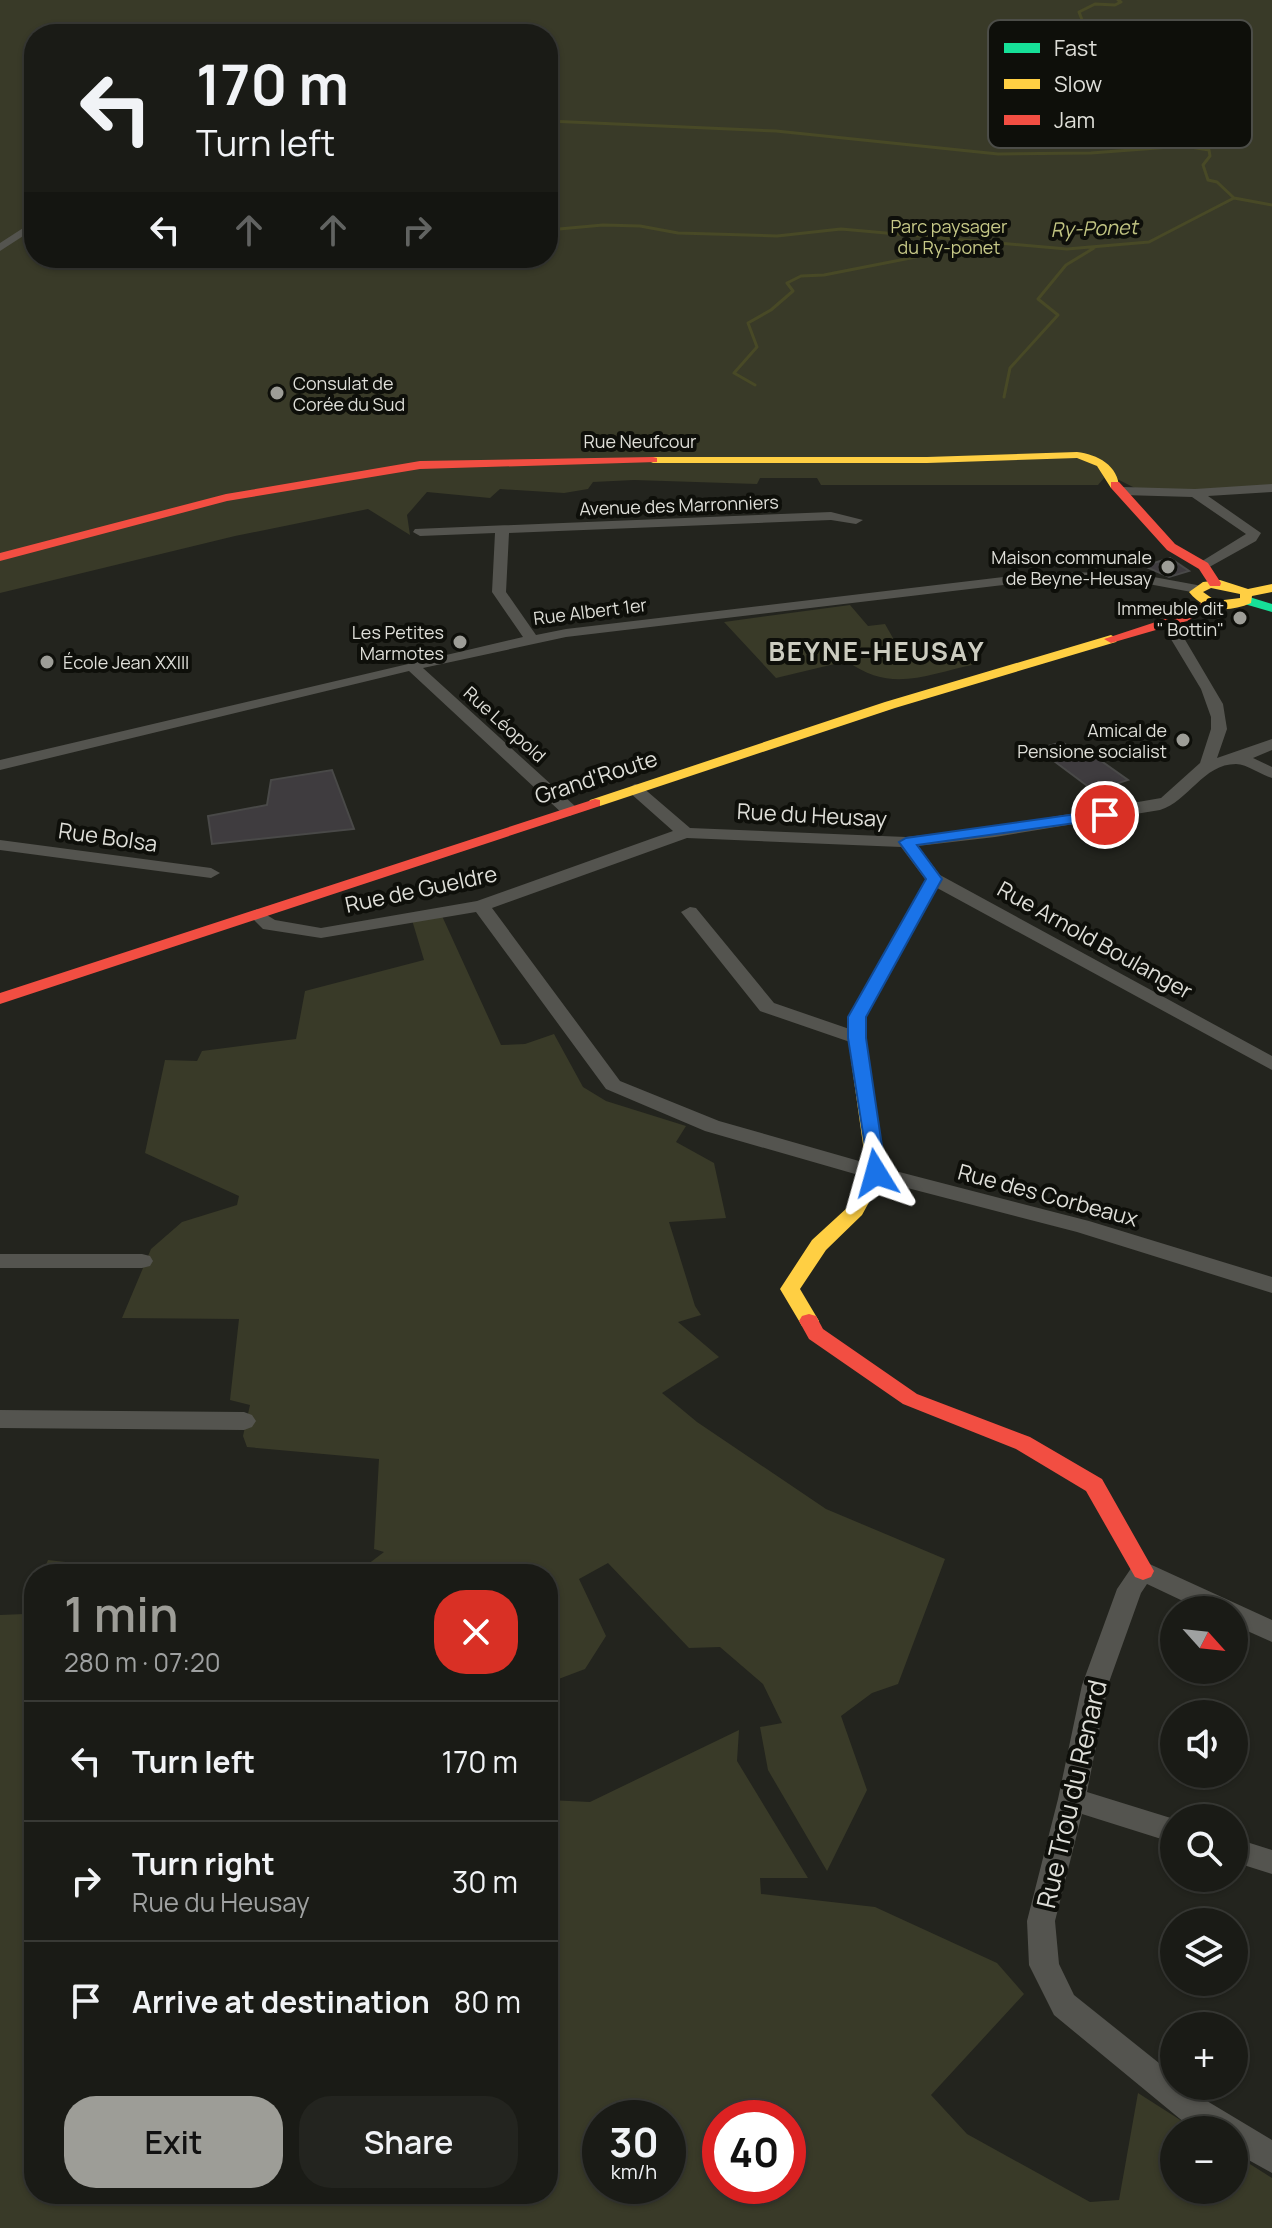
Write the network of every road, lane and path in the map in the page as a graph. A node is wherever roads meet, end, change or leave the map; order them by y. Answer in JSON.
{"nodes":[{"id":1,"x":24,"y":231,"type":"edge"},
{"id":2,"x":0,"y":248,"type":"edge"},
{"id":3,"x":1118,"y":487,"type":"junction"},
{"id":4,"x":1272,"y":488,"type":"edge"},
{"id":5,"x":1195,"y":493,"type":"junction"},
{"id":6,"x":856,"y":520,"type":"dead end"},
{"id":7,"x":502,"y":531,"type":"junction"},
{"id":8,"x":420,"y":532,"type":"dead end"},
{"id":9,"x":0,"y":557,"type":"edge"},
{"id":10,"x":1204,"y":566,"type":"junction"},
{"id":11,"x":1207,"y":592,"type":"junction"},
{"id":12,"x":1258,"y":596,"type":"edge"},
{"id":13,"x":1167,"y":621,"type":"junction"},
{"id":14,"x":531,"y":638,"type":"junction"},
{"id":15,"x":413,"y":667,"type":"junction"},
{"id":16,"x":1272,"y":744,"type":"edge"},
{"id":17,"x":1240,"y":758,"type":"junction"},
{"id":18,"x":0,"y":765,"type":"edge"},
{"id":19,"x":1208,"y":765,"type":"junction"},
{"id":20,"x":1272,"y":773,"type":"edge"},
{"id":21,"x":635,"y":789,"type":"junction"},
{"id":22,"x":570,"y":811,"type":"junction"},
{"id":23,"x":685,"y":833,"type":"junction"},
{"id":24,"x":906,"y":842,"type":"junction"},
{"id":25,"x":0,"y":845,"type":"edge"},
{"id":26,"x":211,"y":873,"type":"dead end"},
{"id":27,"x":934,"y":879,"type":"junction"},
{"id":28,"x":481,"y":906,"type":"junction"},
{"id":29,"x":690,"y":912,"type":"dead end"},
{"id":30,"x":257,"y":914,"type":"junction"},
{"id":31,"x":0,"y":999,"type":"edge"},
{"id":32,"x":857,"y":1038,"type":"junction"},
{"id":33,"x":1272,"y":1062,"type":"edge"},
{"id":34,"x":876,"y":1173,"type":"junction"},
{"id":35,"x":0,"y":1261,"type":"edge"},
{"id":36,"x":142,"y":1261,"type":"dead end"},
{"id":37,"x":1272,"y":1285,"type":"edge"},
{"id":38,"x":0,"y":1419,"type":"edge"},
{"id":39,"x":244,"y":1421,"type":"dead end"},
{"id":40,"x":1143,"y":1571,"type":"junction"},
{"id":41,"x":1196,"y":1596,"type":"edge"},
{"id":42,"x":1248,"y":1621,"type":"edge"},
{"id":43,"x":1272,"y":1632,"type":"edge"},
{"id":44,"x":1072,"y":1799,"type":"junction"},
{"id":45,"x":1160,"y":1827,"type":"edge"},
{"id":46,"x":1248,"y":1854,"type":"edge"},
{"id":47,"x":1272,"y":1862,"type":"edge"},
{"id":48,"x":1203,"y":2116,"type":"edge"},
{"id":49,"x":1248,"y":2143,"type":"edge"},
{"id":50,"x":1272,"y":2158,"type":"edge"}],
"edges":[{"from":1,"to":2,"type":"street"},
{"from":3,"to":5,"type":"street"},
{"from":3,"to":9,"type":"street","name":"Rue Neufcour"},
{"from":3,"to":10,"type":"street","name":"Rue Neufcour"},
{"from":4,"to":5,"type":"street"},
{"from":5,"to":10,"type":"street"},
{"from":6,"to":7,"type":"street","name":"Avenue des Marronniers"},
{"from":7,"to":8,"type":"street","name":"Avenue des Marronniers"},
{"from":7,"to":14,"type":"street"},
{"from":10,"to":11,"type":"street"},
{"from":11,"to":12,"type":"street"},
{"from":11,"to":13,"type":"street","name":"Grand'Route"},
{"from":11,"to":14,"type":"street","name":"Rue Albert 1er"},
{"from":13,"to":19,"type":"street"},
{"from":13,"to":21,"type":"street","name":"Grand'Route"},
{"from":14,"to":15,"type":"street","name":"Rue Albert 1er"},
{"from":15,"to":18,"type":"street","name":"Rue Albert 1er"},
{"from":15,"to":22,"type":"street","name":"Rue Léopold"},
{"from":16,"to":17,"type":"street"},
{"from":17,"to":19,"type":"street"},
{"from":17,"to":20,"type":"street"},
{"from":19,"to":24,"type":"street","name":"Rue du Heusay"},
{"from":21,"to":22,"type":"street","name":"Grand'Route"},
{"from":21,"to":23,"type":"street"},
{"from":22,"to":30,"type":"street","name":"Grand'Route"},
{"from":23,"to":24,"type":"street","name":"Rue du Heusay"},
{"from":23,"to":28,"type":"street","name":"Rue de Gueldre"},
{"from":24,"to":27,"type":"street","name":"Rue Arnold Boulanger"},
{"from":25,"to":26,"type":"street","name":"Rue Bolsa"},
{"from":27,"to":32,"type":"street"},
{"from":27,"to":33,"type":"street","name":"Rue Arnold Boulanger"},
{"from":28,"to":30,"type":"street","name":"Rue de Gueldre"},
{"from":28,"to":34,"type":"street","name":"Rue des Corbeaux"},
{"from":29,"to":32,"type":"street"},
{"from":30,"to":31,"type":"street","name":"Grand'Route"},
{"from":32,"to":34,"type":"street"},
{"from":34,"to":37,"type":"street","name":"Rue des Corbeaux"},
{"from":34,"to":40,"type":"street"},
{"from":35,"to":36,"type":"street"},
{"from":38,"to":39,"type":"street"},
{"from":40,"to":41,"type":"street"},
{"from":40,"to":44,"type":"street","name":"Rue Trou du Renard"},
{"from":42,"to":43,"type":"street"},
{"from":44,"to":45,"type":"street"},
{"from":44,"to":48,"type":"street","name":"Rue Trou du Renard"},
{"from":46,"to":47,"type":"street"},
{"from":49,"to":50,"type":"street"}]}
